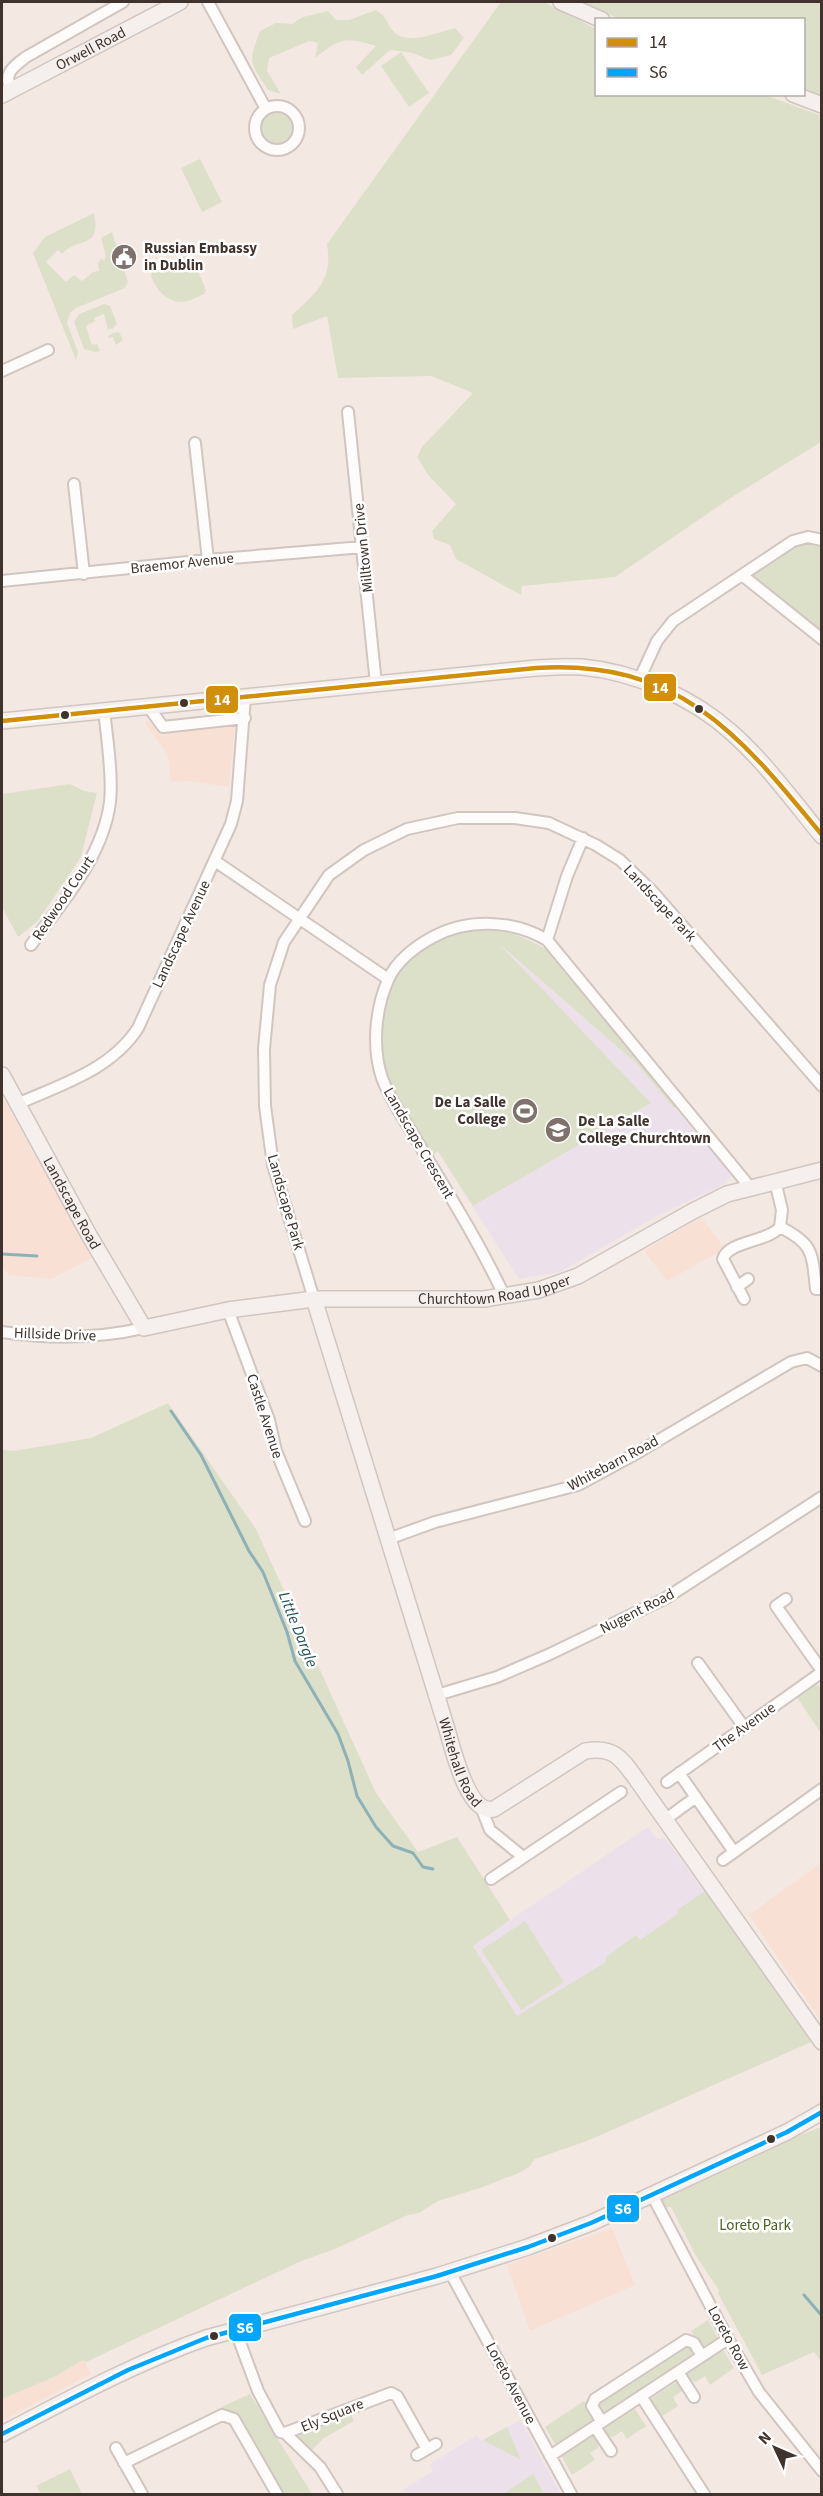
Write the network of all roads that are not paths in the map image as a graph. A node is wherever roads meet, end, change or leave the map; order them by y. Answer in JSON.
{"nodes":[{"id":1,"x":123,"y":2,"type":"edge"},
{"id":2,"x":180,"y":2,"type":"edge"},
{"id":3,"x":208,"y":2,"type":"edge"},
{"id":4,"x":561,"y":2,"type":"edge"},
{"id":5,"x":597,"y":18,"type":"edge"},
{"id":6,"x":6,"y":93,"type":"edge"},
{"id":7,"x":798,"y":96,"type":"edge"},
{"id":8,"x":822,"y":105,"type":"edge"},
{"id":9,"x":266,"y":109,"type":"junction"},
{"id":10,"x":48,"y":350,"type":"dead end"},
{"id":11,"x":2,"y":371,"type":"edge"},
{"id":12,"x":348,"y":412,"type":"dead end"},
{"id":13,"x":195,"y":442,"type":"dead end"},
{"id":14,"x":74,"y":484,"type":"dead end"},
{"id":15,"x":822,"y":540,"type":"edge"},
{"id":16,"x":363,"y":547,"type":"junction"},
{"id":17,"x":208,"y":560,"type":"junction"},
{"id":18,"x":84,"y":574,"type":"junction"},
{"id":19,"x":742,"y":575,"type":"junction"},
{"id":20,"x":2,"y":581,"type":"edge"},
{"id":21,"x":822,"y":639,"type":"edge"},
{"id":22,"x":639,"y":680,"type":"junction"},
{"id":23,"x":376,"y":684,"type":"junction"},
{"id":24,"x":245,"y":697,"type":"junction"},
{"id":25,"x":148,"y":706,"type":"junction"},
{"id":26,"x":104,"y":711,"type":"junction"},
{"id":27,"x":245,"y":718,"type":"junction"},
{"id":28,"x":2,"y":721,"type":"edge"},
{"id":29,"x":822,"y":836,"type":"edge"},
{"id":30,"x":583,"y":838,"type":"junction"},
{"id":31,"x":215,"y":861,"type":"junction"},
{"id":32,"x":299,"y":918,"type":"junction"},
{"id":33,"x":547,"y":940,"type":"junction"},
{"id":34,"x":31,"y":945,"type":"dead end"},
{"id":35,"x":388,"y":979,"type":"junction"},
{"id":36,"x":2,"y":1075,"type":"edge"},
{"id":37,"x":822,"y":1086,"type":"edge"},
{"id":38,"x":17,"y":1104,"type":"junction"},
{"id":39,"x":822,"y":1170,"type":"edge"},
{"id":40,"x":775,"y":1181,"type":"junction"},
{"id":41,"x":749,"y":1188,"type":"junction"},
{"id":42,"x":780,"y":1227,"type":"junction"},
{"id":43,"x":748,"y":1280,"type":"dead end"},
{"id":44,"x":737,"y":1287,"type":"junction"},
{"id":45,"x":822,"y":1290,"type":"edge"},
{"id":46,"x":502,"y":1297,"type":"junction"},
{"id":47,"x":314,"y":1299,"type":"junction"},
{"id":48,"x":744,"y":1299,"type":"dead end"},
{"id":49,"x":228,"y":1310,"type":"junction"},
{"id":50,"x":144,"y":1329,"type":"junction"},
{"id":51,"x":2,"y":1332,"type":"edge"},
{"id":52,"x":822,"y":1366,"type":"edge"},
{"id":53,"x":822,"y":1497,"type":"edge"},
{"id":54,"x":305,"y":1521,"type":"dead end"},
{"id":55,"x":388,"y":1539,"type":"junction"},
{"id":56,"x":786,"y":1599,"type":"dead end"},
{"id":57,"x":699,"y":1663,"type":"dead end"},
{"id":58,"x":822,"y":1671,"type":"edge"},
{"id":59,"x":437,"y":1695,"type":"junction"},
{"id":60,"x":744,"y":1727,"type":"junction"},
{"id":61,"x":679,"y":1773,"type":"junction"},
{"id":62,"x":667,"y":1782,"type":"dead end"},
{"id":63,"x":822,"y":1789,"type":"edge"},
{"id":64,"x":621,"y":1792,"type":"dead end"},
{"id":65,"x":696,"y":1797,"type":"junction"},
{"id":66,"x":480,"y":1807,"type":"junction"},
{"id":67,"x":666,"y":1820,"type":"junction"},
{"id":68,"x":734,"y":1852,"type":"junction"},
{"id":69,"x":523,"y":1857,"type":"junction"},
{"id":70,"x":723,"y":1860,"type":"dead end"},
{"id":71,"x":491,"y":1880,"type":"dead end"},
{"id":72,"x":822,"y":2042,"type":"edge"},
{"id":73,"x":822,"y":2112,"type":"edge"},
{"id":74,"x":652,"y":2195,"type":"junction"},
{"id":75,"x":450,"y":2272,"type":"junction"},
{"id":76,"x":235,"y":2329,"type":"junction"},
{"id":77,"x":728,"y":2339,"type":"junction"},
{"id":78,"x":702,"y":2356,"type":"junction"},
{"id":79,"x":678,"y":2372,"type":"junction"},
{"id":80,"x":641,"y":2396,"type":"junction"},
{"id":81,"x":694,"y":2397,"type":"dead end"},
{"id":82,"x":598,"y":2424,"type":"junction"},
{"id":83,"x":285,"y":2433,"type":"junction"},
{"id":84,"x":2,"y":2434,"type":"edge"},
{"id":85,"x":116,"y":2448,"type":"dead end"},
{"id":86,"x":427,"y":2450,"type":"dead end"},
{"id":87,"x":611,"y":2451,"type":"dead end"},
{"id":88,"x":550,"y":2456,"type":"junction"},
{"id":89,"x":124,"y":2463,"type":"junction"},
{"id":90,"x":822,"y":2471,"type":"edge"},
{"id":91,"x":142,"y":2494,"type":"edge"},
{"id":92,"x":277,"y":2494,"type":"edge"},
{"id":93,"x":337,"y":2494,"type":"edge"},
{"id":94,"x":571,"y":2494,"type":"edge"},
{"id":95,"x":704,"y":2494,"type":"edge"}],
"edges":[{"from":1,"to":6,"type":"street"},
{"from":2,"to":6,"type":"street","name":"Orwell Road"},
{"from":3,"to":9,"type":"street"},
{"from":4,"to":5,"type":"street"},
{"from":7,"to":8,"type":"street"},
{"from":9,"to":9,"type":"street"},
{"from":10,"to":11,"type":"street"},
{"from":12,"to":16,"type":"street","name":"Milltown Drive"},
{"from":13,"to":17,"type":"street"},
{"from":14,"to":18,"type":"street"},
{"from":15,"to":19,"type":"street"},
{"from":16,"to":17,"type":"street","name":"Braemor Avenue"},
{"from":16,"to":23,"type":"street","name":"Milltown Drive"},
{"from":17,"to":18,"type":"street","name":"Braemor Avenue"},
{"from":18,"to":20,"type":"street","name":"Braemor Avenue"},
{"from":19,"to":21,"type":"street"},
{"from":19,"to":22,"type":"street"},
{"from":22,"to":23,"type":"street"},
{"from":22,"to":29,"type":"street"},
{"from":23,"to":24,"type":"street"},
{"from":24,"to":25,"type":"street"},
{"from":24,"to":27,"type":"street","name":"Landscape Avenue"},
{"from":25,"to":26,"type":"street"},
{"from":25,"to":27,"type":"street"},
{"from":26,"to":28,"type":"street"},
{"from":26,"to":34,"type":"street","name":"Redwood Court"},
{"from":27,"to":31,"type":"street","name":"Landscape Avenue"},
{"from":30,"to":32,"type":"street","name":"Landscape Park"},
{"from":30,"to":33,"type":"street"},
{"from":30,"to":37,"type":"street","name":"Landscape Park"},
{"from":31,"to":32,"type":"street"},
{"from":31,"to":38,"type":"street","name":"Landscape Avenue"},
{"from":32,"to":35,"type":"street"},
{"from":32,"to":47,"type":"street","name":"Landscape Park"},
{"from":33,"to":35,"type":"street","name":"Landscape Crescent"},
{"from":33,"to":41,"type":"street","name":"Landscape Crescent"},
{"from":35,"to":46,"type":"street","name":"Landscape Crescent"},
{"from":36,"to":38,"type":"street","name":"Landscape Road"},
{"from":38,"to":50,"type":"street","name":"Landscape Road"},
{"from":39,"to":40,"type":"street","name":"Churchtown Road Upper"},
{"from":40,"to":41,"type":"street","name":"Churchtown Road Upper"},
{"from":40,"to":42,"type":"street"},
{"from":41,"to":46,"type":"street","name":"Churchtown Road Upper"},
{"from":42,"to":44,"type":"street"},
{"from":42,"to":45,"type":"street"},
{"from":43,"to":44,"type":"street"},
{"from":44,"to":48,"type":"street"},
{"from":46,"to":47,"type":"street","name":"Churchtown Road Upper"},
{"from":47,"to":49,"type":"street","name":"Churchtown Road Upper"},
{"from":47,"to":55,"type":"street","name":"Whitehall Road"},
{"from":49,"to":50,"type":"street","name":"Churchtown Road Upper"},
{"from":49,"to":54,"type":"street","name":"Castle Avenue"},
{"from":50,"to":51,"type":"street","name":"Hillside Drive"},
{"from":52,"to":55,"type":"street","name":"Whitebarn Road"},
{"from":53,"to":59,"type":"street","name":"Nugent Road"},
{"from":55,"to":59,"type":"street","name":"Whitehall Road"},
{"from":56,"to":58,"type":"street"},
{"from":57,"to":60,"type":"street"},
{"from":58,"to":60,"type":"street","name":"The Avenue"},
{"from":59,"to":66,"type":"street","name":"Whitehall Road"},
{"from":60,"to":61,"type":"street","name":"The Avenue"},
{"from":61,"to":62,"type":"street","name":"The Avenue"},
{"from":61,"to":65,"type":"street"},
{"from":63,"to":68,"type":"street"},
{"from":64,"to":69,"type":"street"},
{"from":65,"to":67,"type":"street"},
{"from":65,"to":68,"type":"street"},
{"from":66,"to":67,"type":"street","name":"Whitehall Road"},
{"from":66,"to":69,"type":"street"},
{"from":67,"to":72,"type":"street","name":"Whitehall Road"},
{"from":68,"to":70,"type":"street"},
{"from":69,"to":71,"type":"street"},
{"from":73,"to":74,"type":"street"},
{"from":74,"to":75,"type":"street"},
{"from":74,"to":77,"type":"street","name":"Loreto Row"},
{"from":75,"to":76,"type":"street"},
{"from":75,"to":88,"type":"street","name":"Loreto Avenue"},
{"from":76,"to":83,"type":"street","name":"Ely Square"},
{"from":76,"to":84,"type":"street"},
{"from":77,"to":78,"type":"street"},
{"from":77,"to":90,"type":"street","name":"Loreto Row"},
{"from":78,"to":79,"type":"street"},
{"from":78,"to":82,"type":"street"},
{"from":79,"to":80,"type":"street"},
{"from":79,"to":81,"type":"street"},
{"from":80,"to":82,"type":"street"},
{"from":80,"to":95,"type":"street"},
{"from":82,"to":87,"type":"street"},
{"from":82,"to":88,"type":"street"},
{"from":83,"to":86,"type":"street","name":"Ely Square"},
{"from":83,"to":93,"type":"street"},
{"from":85,"to":89,"type":"street"},
{"from":88,"to":94,"type":"street","name":"Loreto Avenue"},
{"from":89,"to":91,"type":"street"},
{"from":89,"to":92,"type":"street"}]}
